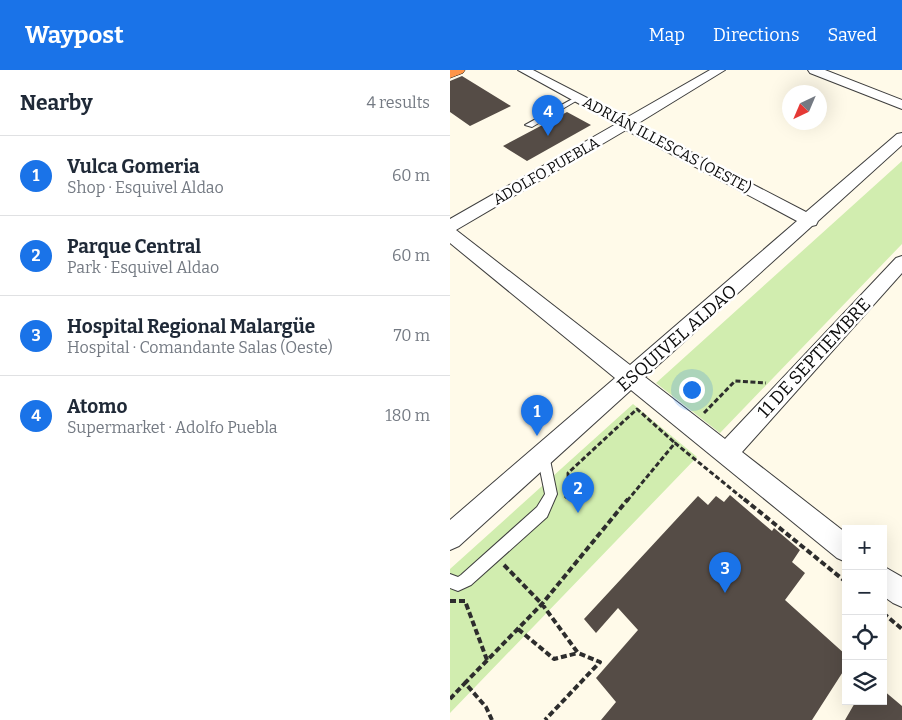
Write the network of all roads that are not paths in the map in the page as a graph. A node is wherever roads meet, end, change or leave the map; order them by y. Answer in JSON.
{"nodes":[{"id":1,"x":457,"y":70,"type":"edge"},
{"id":2,"x":524,"y":70,"type":"edge"},
{"id":3,"x":719,"y":70,"type":"edge"},
{"id":4,"x":814,"y":70,"type":"edge"},
{"id":5,"x":450,"y":73,"type":"edge"},
{"id":6,"x":578,"y":98,"type":"junction"},
{"id":7,"x":902,"y":105,"type":"edge"},
{"id":8,"x":626,"y":124,"type":"junction"},
{"id":9,"x":529,"y":125,"type":"dead end"},
{"id":10,"x":902,"y":138,"type":"edge"},
{"id":11,"x":810,"y":221,"type":"junction"},
{"id":12,"x":450,"y":226,"type":"edge"},
{"id":13,"x":450,"y":234,"type":"edge"},
{"id":14,"x":902,"y":262,"type":"edge"},
{"id":15,"x":631,"y":378,"type":"junction"},
{"id":16,"x":726,"y":454,"type":"junction"},
{"id":17,"x":544,"y":456,"type":"junction"},
{"id":18,"x":450,"y":538,"type":"edge"},
{"id":19,"x":842,"y":546,"type":"edge"},
{"id":20,"x":450,"y":581,"type":"edge"},
{"id":21,"x":887,"y":582,"type":"edge"},
{"id":22,"x":902,"y":594,"type":"edge"}],
"edges":[{"from":1,"to":5,"type":"highway"},
{"from":2,"to":6,"type":"street","name":"ADRIÁN ILLESCAS (OESTE)"},
{"from":3,"to":8,"type":"street","name":"ADOLFO PUEBLA"},
{"from":4,"to":7,"type":"street"},
{"from":6,"to":8,"type":"street","name":"ADRIÁN ILLESCAS (OESTE)"},
{"from":6,"to":9,"type":"lane"},
{"from":8,"to":11,"type":"street","name":"ADRIÁN ILLESCAS (OESTE)"},
{"from":8,"to":12,"type":"street","name":"ADOLFO PUEBLA"},
{"from":10,"to":11,"type":"street","name":"ESQUIVEL ALDAO"},
{"from":11,"to":15,"type":"street","name":"ESQUIVEL ALDAO"},
{"from":13,"to":15,"type":"street"},
{"from":14,"to":16,"type":"street","name":"11 DE SEPTIEMBRE"},
{"from":15,"to":16,"type":"street"},
{"from":15,"to":17,"type":"street","name":"ESQUIVEL ALDAO"},
{"from":16,"to":19,"type":"street"},
{"from":17,"to":18,"type":"street","name":"ESQUIVEL ALDAO"},
{"from":17,"to":20,"type":"lane"},
{"from":21,"to":22,"type":"street"}]}
